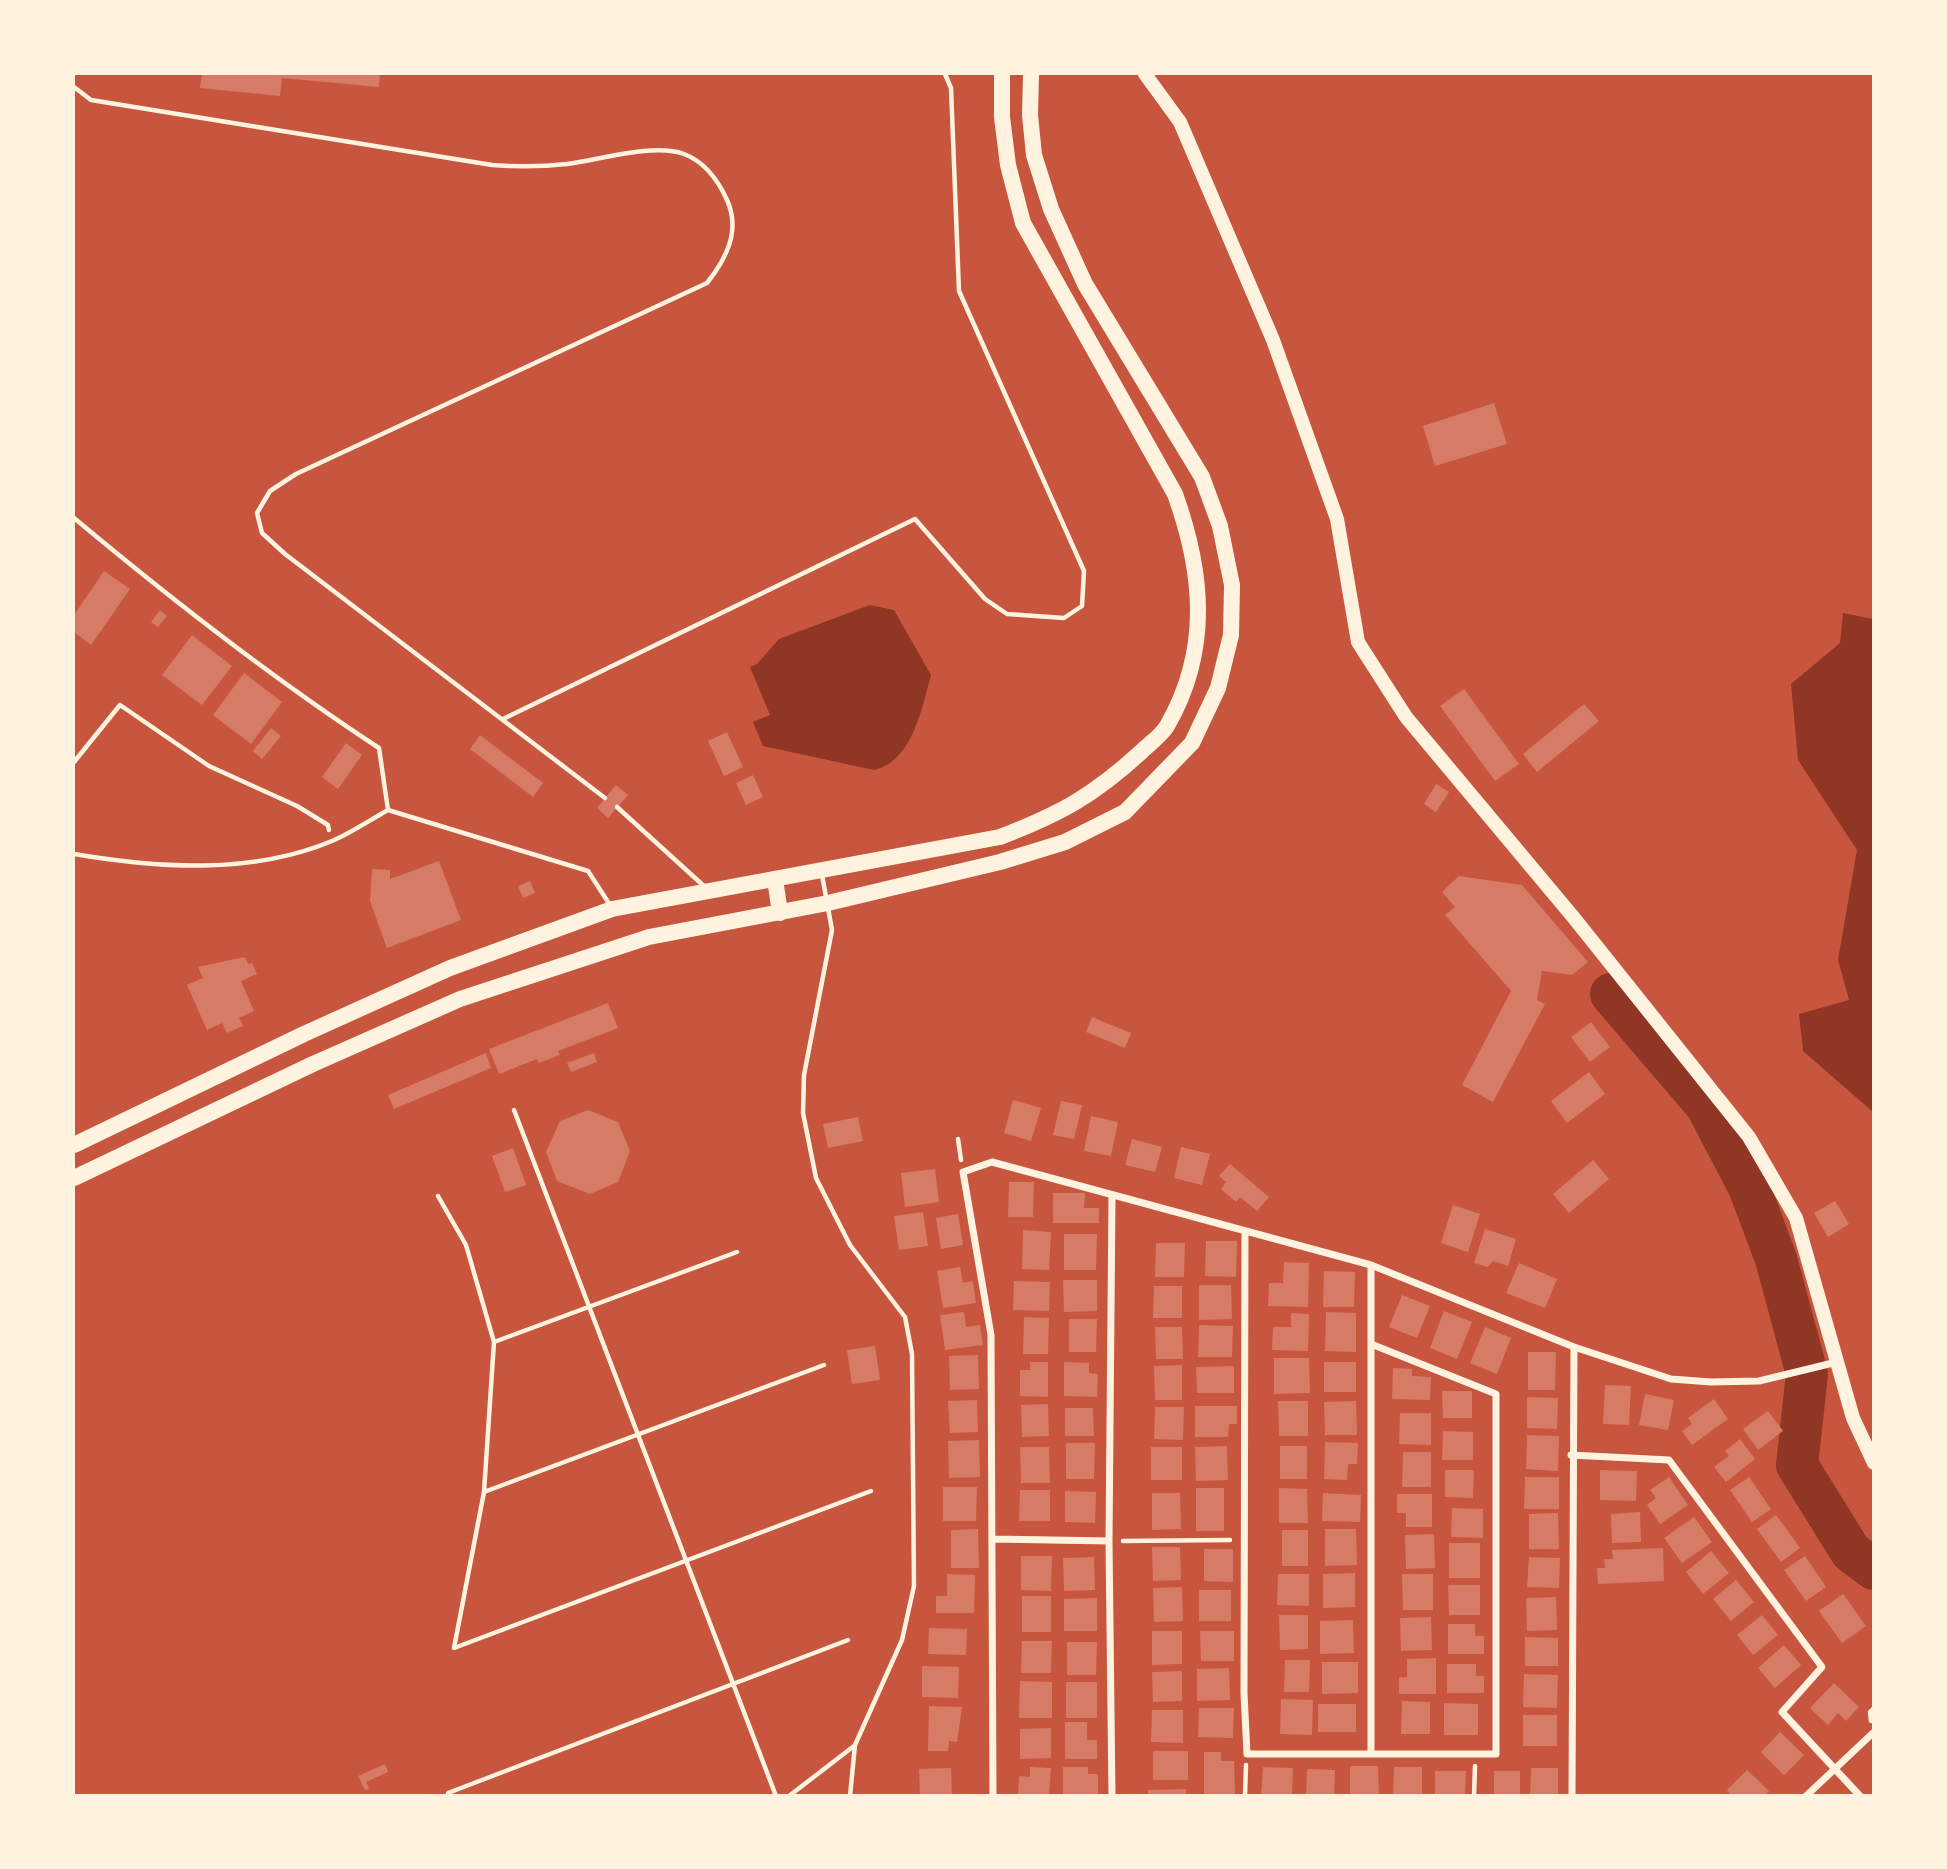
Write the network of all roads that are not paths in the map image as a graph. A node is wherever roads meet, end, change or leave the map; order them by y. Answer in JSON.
{"nodes":[{"id":1,"x":945,"y":74,"type":"edge"},
{"id":2,"x":1002,"y":74,"type":"edge"},
{"id":3,"x":1031,"y":74,"type":"edge"},
{"id":4,"x":1145,"y":74,"type":"edge"},
{"id":5,"x":74,"y":87,"type":"edge"},
{"id":6,"x":74,"y":518,"type":"edge"},
{"id":7,"x":503,"y":719,"type":"junction"},
{"id":8,"x":605,"y":798,"type":"dead end"},
{"id":9,"x":617,"y":807,"type":"dead end"},
{"id":10,"x":388,"y":810,"type":"junction"},
{"id":11,"x":74,"y":854,"type":"edge"},
{"id":12,"x":822,"y":871,"type":"junction"},
{"id":13,"x":775,"y":880,"type":"junction"},
{"id":14,"x":707,"y":889,"type":"junction"},
{"id":15,"x":828,"y":903,"type":"junction"},
{"id":16,"x":612,"y":909,"type":"junction"},
{"id":17,"x":780,"y":913,"type":"junction"},
{"id":18,"x":514,"y":1110,"type":"dead end"},
{"id":19,"x":74,"y":1145,"type":"edge"},
{"id":20,"x":74,"y":1178,"type":"edge"},
{"id":21,"x":438,"y":1196,"type":"dead end"},
{"id":22,"x":1112,"y":1196,"type":"junction"},
{"id":23,"x":1245,"y":1231,"type":"junction"},
{"id":24,"x":737,"y":1252,"type":"dead end"},
{"id":25,"x":1371,"y":1265,"type":"junction"},
{"id":26,"x":589,"y":1308,"type":"junction"},
{"id":27,"x":494,"y":1342,"type":"junction"},
{"id":28,"x":1371,"y":1344,"type":"junction"},
{"id":29,"x":1574,"y":1347,"type":"junction"},
{"id":30,"x":1837,"y":1362,"type":"junction"},
{"id":31,"x":824,"y":1365,"type":"dead end"},
{"id":32,"x":638,"y":1435,"type":"junction"},
{"id":33,"x":1572,"y":1455,"type":"junction"},
{"id":34,"x":1874,"y":1463,"type":"edge"},
{"id":35,"x":871,"y":1491,"type":"dead end"},
{"id":36,"x":484,"y":1492,"type":"junction"},
{"id":37,"x":993,"y":1539,"type":"junction"},
{"id":38,"x":1109,"y":1541,"type":"junction"},
{"id":39,"x":686,"y":1560,"type":"junction"},
{"id":40,"x":848,"y":1640,"type":"dead end"},
{"id":41,"x":733,"y":1684,"type":"junction"},
{"id":42,"x":1874,"y":1731,"type":"edge"},
{"id":43,"x":855,"y":1745,"type":"junction"},
{"id":44,"x":1371,"y":1753,"type":"junction"},
{"id":45,"x":1834,"y":1767,"type":"junction"},
{"id":46,"x":448,"y":1793,"type":"dead end"},
{"id":47,"x":776,"y":1796,"type":"edge"},
{"id":48,"x":789,"y":1796,"type":"edge"},
{"id":49,"x":850,"y":1796,"type":"edge"},
{"id":50,"x":993,"y":1796,"type":"edge"},
{"id":51,"x":1112,"y":1796,"type":"edge"},
{"id":52,"x":1572,"y":1796,"type":"edge"},
{"id":53,"x":1806,"y":1796,"type":"edge"},
{"id":54,"x":1860,"y":1796,"type":"edge"}],
"edges":[{"from":1,"to":7,"type":"lane"},
{"from":2,"to":12,"type":"main road"},
{"from":3,"to":15,"type":"main road"},
{"from":4,"to":30,"type":"main road"},
{"from":5,"to":7,"type":"lane"},
{"from":6,"to":10,"type":"lane"},
{"from":7,"to":8,"type":"lane"},
{"from":9,"to":14,"type":"lane"},
{"from":10,"to":11,"type":"lane"},
{"from":10,"to":16,"type":"lane"},
{"from":12,"to":13,"type":"main road"},
{"from":12,"to":15,"type":"lane"},
{"from":13,"to":14,"type":"main road"},
{"from":13,"to":17,"type":"main road"},
{"from":14,"to":16,"type":"main road"},
{"from":15,"to":17,"type":"main road"},
{"from":15,"to":43,"type":"lane"},
{"from":16,"to":19,"type":"main road"},
{"from":17,"to":20,"type":"main road"},
{"from":18,"to":26,"type":"lane"},
{"from":21,"to":27,"type":"lane"},
{"from":22,"to":23,"type":"street"},
{"from":22,"to":37,"type":"street"},
{"from":22,"to":38,"type":"street"},
{"from":23,"to":25,"type":"street"},
{"from":23,"to":44,"type":"street"},
{"from":24,"to":26,"type":"lane"},
{"from":25,"to":28,"type":"street"},
{"from":25,"to":29,"type":"street"},
{"from":26,"to":27,"type":"lane"},
{"from":26,"to":32,"type":"lane"},
{"from":27,"to":36,"type":"lane"},
{"from":28,"to":44,"type":"street"},
{"from":28,"to":44,"type":"street"},
{"from":29,"to":30,"type":"street"},
{"from":29,"to":33,"type":"street"},
{"from":30,"to":34,"type":"main road"},
{"from":31,"to":32,"type":"lane"},
{"from":32,"to":36,"type":"lane"},
{"from":32,"to":39,"type":"lane"},
{"from":33,"to":45,"type":"street"},
{"from":33,"to":52,"type":"street"},
{"from":35,"to":39,"type":"lane"},
{"from":36,"to":39,"type":"lane"},
{"from":37,"to":38,"type":"street"},
{"from":37,"to":50,"type":"street"},
{"from":38,"to":51,"type":"street"},
{"from":39,"to":41,"type":"lane"},
{"from":40,"to":41,"type":"lane"},
{"from":41,"to":46,"type":"lane"},
{"from":41,"to":47,"type":"lane"},
{"from":42,"to":45,"type":"street"},
{"from":43,"to":48,"type":"lane"},
{"from":43,"to":49,"type":"lane"},
{"from":45,"to":53,"type":"street"},
{"from":45,"to":54,"type":"street"}]}
